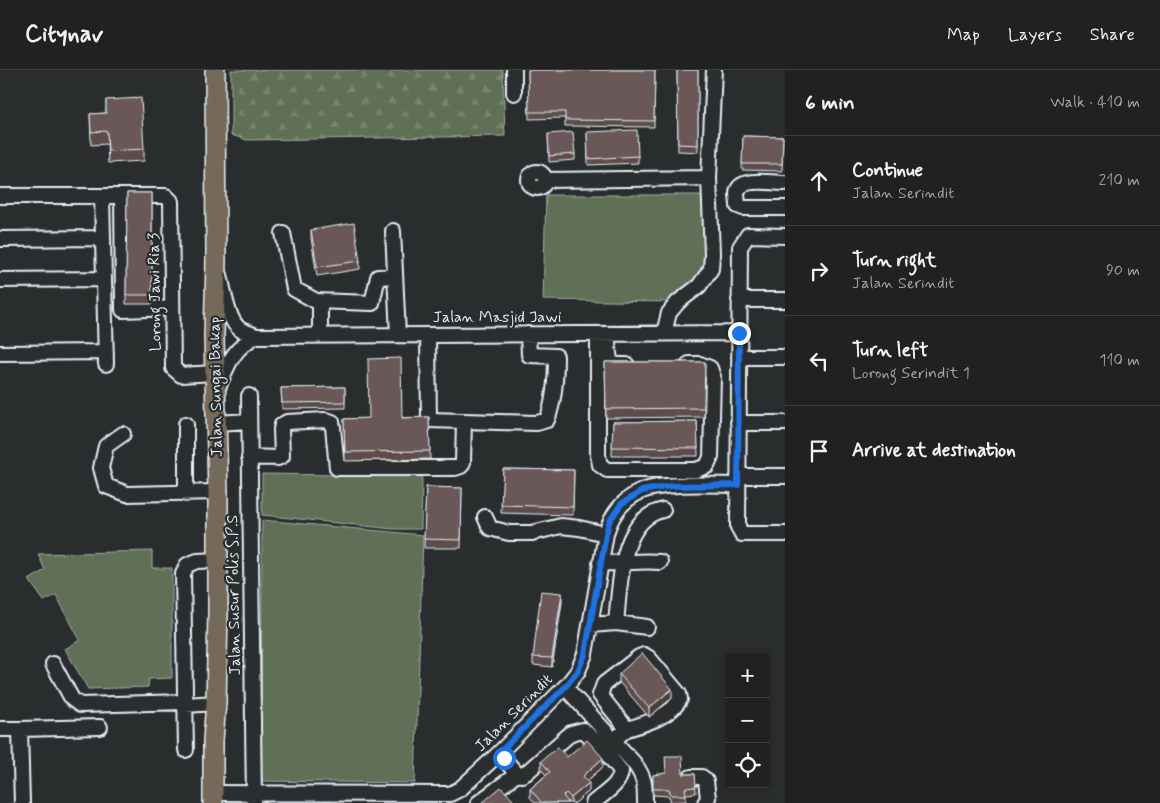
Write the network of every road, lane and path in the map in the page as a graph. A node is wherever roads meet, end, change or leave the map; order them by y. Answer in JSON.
{"nodes":[{"id":1,"x":215,"y":70,"type":"edge"},
{"id":2,"x":514,"y":70,"type":"edge"},
{"id":3,"x":714,"y":70,"type":"edge"},
{"id":4,"x":514,"y":93,"type":"dead end"},
{"id":5,"x":709,"y":178,"type":"junction"},
{"id":6,"x":545,"y":180,"type":"dead end"},
{"id":7,"x":785,"y":183,"type":"edge"},
{"id":8,"x":0,"y":196,"type":"edge"},
{"id":9,"x":102,"y":196,"type":"junction"},
{"id":10,"x":122,"y":196,"type":"junction"},
{"id":11,"x":785,"y":208,"type":"edge"},
{"id":12,"x":392,"y":231,"type":"dead end"},
{"id":13,"x":283,"y":233,"type":"dead end"},
{"id":14,"x":785,"y":236,"type":"edge"},
{"id":15,"x":104,"y":238,"type":"junction"},
{"id":16,"x":0,"y":239,"type":"edge"},
{"id":17,"x":216,"y":261,"type":"junction"},
{"id":18,"x":395,"y":276,"type":"junction"},
{"id":19,"x":104,"y":279,"type":"junction"},
{"id":20,"x":0,"y":280,"type":"edge"},
{"id":21,"x":739,"y":300,"type":"junction"},
{"id":22,"x":785,"y":300,"type":"edge"},
{"id":23,"x":320,"y":301,"type":"junction"},
{"id":24,"x":172,"y":308,"type":"junction"},
{"id":25,"x":105,"y":310,"type":"junction"},
{"id":26,"x":123,"y":310,"type":"junction"},
{"id":27,"x":664,"y":333,"type":"junction"},
{"id":28,"x":739,"y":333,"type":"junction"},
{"id":29,"x":528,"y":334,"type":"junction"},
{"id":30,"x":603,"y":334,"type":"junction"},
{"id":31,"x":320,"y":335,"type":"junction"},
{"id":32,"x":398,"y":335,"type":"junction"},
{"id":33,"x":428,"y":335,"type":"junction"},
{"id":34,"x":256,"y":336,"type":"junction"},
{"id":35,"x":0,"y":353,"type":"edge"},
{"id":36,"x":739,"y":357,"type":"junction"},
{"id":37,"x":785,"y":357,"type":"edge"},
{"id":38,"x":645,"y":364,"type":"edge"},
{"id":39,"x":673,"y":364,"type":"edge"},
{"id":40,"x":215,"y":382,"type":"junction"},
{"id":41,"x":248,"y":396,"type":"dead end"},
{"id":42,"x":249,"y":421,"type":"junction"},
{"id":43,"x":464,"y":422,"type":"junction"},
{"id":44,"x":216,"y":423,"type":"junction"},
{"id":45,"x":738,"y":423,"type":"junction"},
{"id":46,"x":785,"y":423,"type":"edge"},
{"id":47,"x":186,"y":424,"type":"dead end"},
{"id":48,"x":123,"y":434,"type":"dead end"},
{"id":49,"x":249,"y":457,"type":"junction"},
{"id":50,"x":785,"y":476,"type":"edge"},
{"id":51,"x":738,"y":480,"type":"junction"},
{"id":52,"x":218,"y":492,"type":"junction"},
{"id":53,"x":186,"y":494,"type":"junction"},
{"id":54,"x":663,"y":510,"type":"dead end"},
{"id":55,"x":485,"y":517,"type":"dead end"},
{"id":56,"x":606,"y":534,"type":"junction"},
{"id":57,"x":785,"y":534,"type":"edge"},
{"id":58,"x":218,"y":560,"type":"junction"},
{"id":59,"x":660,"y":562,"type":"dead end"},
{"id":60,"x":600,"y":563,"type":"junction"},
{"id":61,"x":622,"y":564,"type":"junction"},
{"id":62,"x":616,"y":623,"type":"junction"},
{"id":63,"x":591,"y":625,"type":"junction"},
{"id":64,"x":647,"y":627,"type":"dead end"},
{"id":65,"x":53,"y":664,"type":"dead end"},
{"id":66,"x":566,"y":686,"type":"junction"},
{"id":67,"x":185,"y":703,"type":"junction"},
{"id":68,"x":216,"y":703,"type":"junction"},
{"id":69,"x":100,"y":726,"type":"dead end"},
{"id":70,"x":0,"y":729,"type":"edge"},
{"id":71,"x":20,"y":729,"type":"junction"},
{"id":72,"x":627,"y":729,"type":"junction"},
{"id":73,"x":614,"y":740,"type":"junction"},
{"id":74,"x":186,"y":750,"type":"dead end"},
{"id":75,"x":499,"y":753,"type":"junction"},
{"id":76,"x":517,"y":774,"type":"junction"},
{"id":77,"x":691,"y":777,"type":"edge"},
{"id":78,"x":254,"y":798,"type":"edge"},
{"id":79,"x":340,"y":798,"type":"edge"},
{"id":80,"x":215,"y":799,"type":"edge"},
{"id":81,"x":22,"y":803,"type":"edge"},
{"id":82,"x":478,"y":803,"type":"edge"},
{"id":83,"x":594,"y":803,"type":"edge"},
{"id":84,"x":645,"y":803,"type":"edge"},
{"id":85,"x":705,"y":803,"type":"edge"}],
"edges":[{"from":1,"to":17,"type":"highway","name":"Jalan Sungai Bakap"},
{"from":2,"to":4,"type":"street"},
{"from":3,"to":5,"type":"street"},
{"from":5,"to":6,"type":"street"},
{"from":5,"to":27,"type":"street"},
{"from":7,"to":11,"type":"street"},
{"from":8,"to":9,"type":"street"},
{"from":9,"to":10,"type":"street"},
{"from":9,"to":15,"type":"street"},
{"from":10,"to":24,"type":"street","name":"Lorong Jawi Ria 3"},
{"from":10,"to":26,"type":"street"},
{"from":12,"to":18,"type":"street"},
{"from":13,"to":23,"type":"street"},
{"from":14,"to":21,"type":"street"},
{"from":15,"to":16,"type":"street"},
{"from":15,"to":19,"type":"street"},
{"from":17,"to":34,"type":"street"},
{"from":17,"to":40,"type":"highway","name":"Jalan Sungai Bakap"},
{"from":18,"to":23,"type":"street"},
{"from":18,"to":32,"type":"street"},
{"from":19,"to":20,"type":"street"},
{"from":19,"to":25,"type":"street"},
{"from":21,"to":22,"type":"street"},
{"from":21,"to":28,"type":"street"},
{"from":23,"to":31,"type":"street"},
{"from":24,"to":26,"type":"street"},
{"from":24,"to":40,"type":"street","name":"Lorong Jawi Ria 3"},
{"from":25,"to":26,"type":"street"},
{"from":25,"to":35,"type":"street"},
{"from":27,"to":28,"type":"street","name":"Jalan Masjid Jawi"},
{"from":27,"to":30,"type":"street","name":"Jalan Masjid Jawi"},
{"from":28,"to":36,"type":"street"},
{"from":29,"to":30,"type":"street","name":"Jalan Masjid Jawi"},
{"from":29,"to":33,"type":"street","name":"Jalan Masjid Jawi"},
{"from":29,"to":43,"type":"street"},
{"from":30,"to":38,"type":"street"},
{"from":30,"to":39,"type":"street"},
{"from":31,"to":32,"type":"street","name":"Jalan Masjid Jawi"},
{"from":31,"to":34,"type":"street","name":"Jalan Masjid Jawi"},
{"from":32,"to":33,"type":"street","name":"Jalan Masjid Jawi"},
{"from":33,"to":43,"type":"street"},
{"from":34,"to":40,"type":"street"},
{"from":36,"to":37,"type":"street"},
{"from":36,"to":45,"type":"street"},
{"from":40,"to":44,"type":"highway","name":"Jalan Sungai Bakap"},
{"from":41,"to":42,"type":"street","name":"Jalan Susur Polis S.P.S"},
{"from":42,"to":44,"type":"street"},
{"from":42,"to":49,"type":"street","name":"Jalan Susur Polis S.P.S"},
{"from":43,"to":49,"type":"street"},
{"from":44,"to":52,"type":"highway","name":"Jalan Sungai Bakap"},
{"from":45,"to":46,"type":"street"},
{"from":45,"to":51,"type":"street"},
{"from":47,"to":53,"type":"street"},
{"from":48,"to":53,"type":"street"},
{"from":49,"to":78,"type":"street","name":"Jalan Susur Polis S.P.S"},
{"from":50,"to":51,"type":"street","name":"Jalan Serindit"},
{"from":51,"to":56,"type":"street","name":"Jalan Serindit"},
{"from":51,"to":57,"type":"street"},
{"from":52,"to":53,"type":"street"},
{"from":52,"to":58,"type":"highway","name":"Jalan Sungai Bakap"},
{"from":54,"to":61,"type":"street"},
{"from":55,"to":56,"type":"street"},
{"from":56,"to":60,"type":"street","name":"Jalan Serindit"},
{"from":58,"to":67,"type":"street"},
{"from":58,"to":68,"type":"highway","name":"Jalan Sungai Bakap"},
{"from":59,"to":61,"type":"street"},
{"from":60,"to":61,"type":"street"},
{"from":60,"to":63,"type":"street","name":"Jalan Serindit"},
{"from":61,"to":62,"type":"street"},
{"from":62,"to":63,"type":"street"},
{"from":62,"to":64,"type":"street"},
{"from":63,"to":66,"type":"street","name":"Jalan Serindit"},
{"from":65,"to":67,"type":"street"},
{"from":66,"to":73,"type":"street"},
{"from":66,"to":75,"type":"street","name":"Jalan Serindit"},
{"from":67,"to":68,"type":"street"},
{"from":67,"to":74,"type":"street"},
{"from":68,"to":80,"type":"highway","name":"Jalan Sungai Bakap"},
{"from":68,"to":80,"type":"highway","name":"Jalan Sungai Bakap"},
{"from":69,"to":71,"type":"street"},
{"from":70,"to":71,"type":"street"},
{"from":71,"to":81,"type":"street"},
{"from":72,"to":72,"type":"street"},
{"from":72,"to":73,"type":"street"},
{"from":73,"to":84,"type":"street"},
{"from":75,"to":76,"type":"street"},
{"from":75,"to":79,"type":"street","name":"Jalan Serindit"},
{"from":76,"to":82,"type":"street"},
{"from":76,"to":83,"type":"street"},
{"from":77,"to":85,"type":"street"},
{"from":78,"to":79,"type":"street","name":"Jalan Serindit"},
{"from":78,"to":80,"type":"street","name":"Jalan Serindit"}]}
